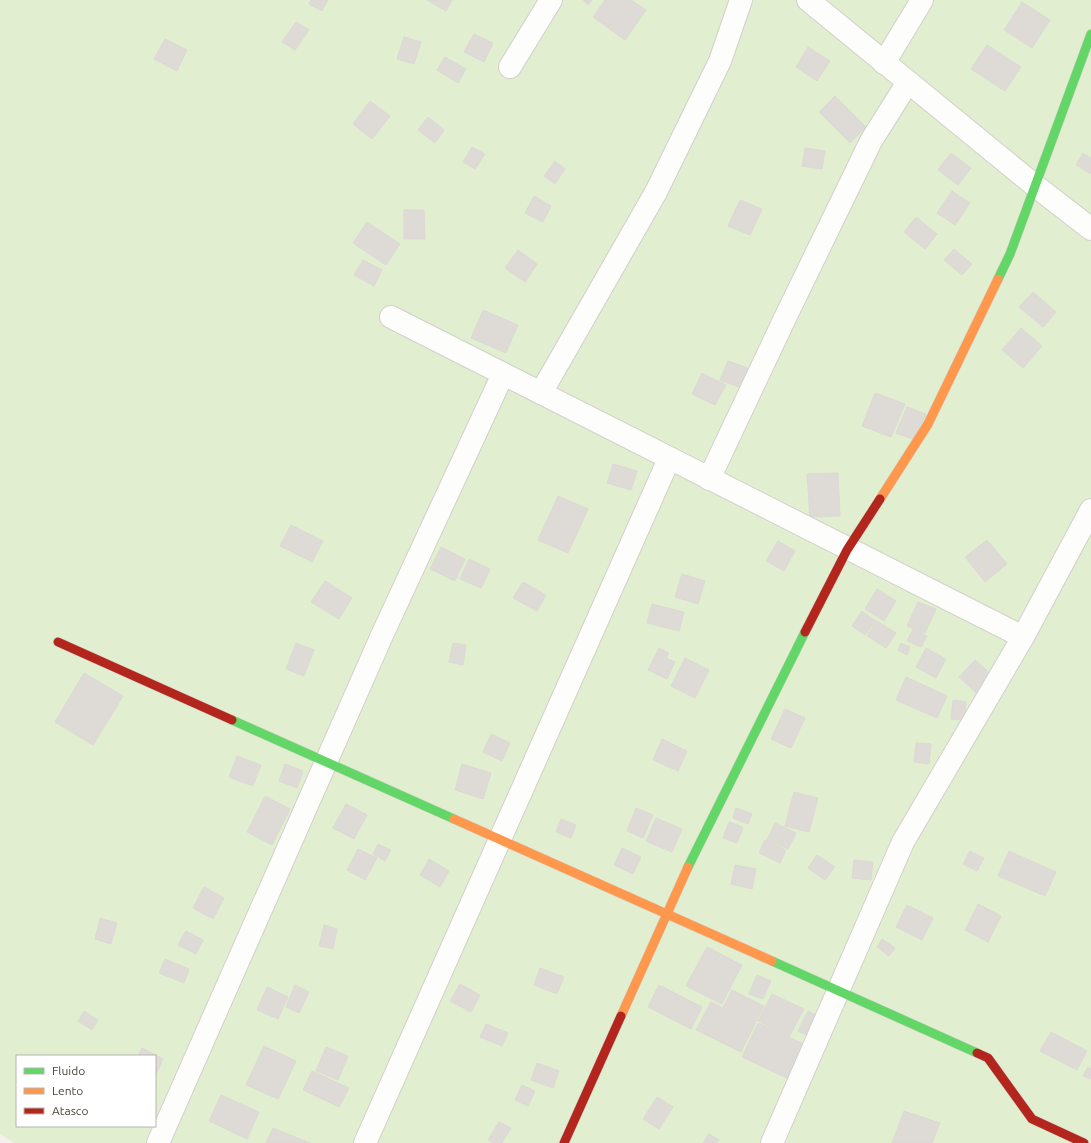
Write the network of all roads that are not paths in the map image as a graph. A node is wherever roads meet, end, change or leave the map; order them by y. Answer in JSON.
{"nodes":[{"id":1,"x":551,"y":0,"type":"edge"},
{"id":2,"x":741,"y":0,"type":"edge"},
{"id":3,"x":808,"y":0,"type":"edge"},
{"id":4,"x":922,"y":0,"type":"edge"},
{"id":5,"x":1091,"y":34,"type":"edge"},
{"id":6,"x":884,"y":63,"type":"junction"},
{"id":7,"x":510,"y":67,"type":"dead end"},
{"id":8,"x":908,"y":82,"type":"junction"},
{"id":9,"x":1036,"y":186,"type":"junction"},
{"id":10,"x":1091,"y":229,"type":"edge"},
{"id":11,"x":391,"y":317,"type":"dead end"},
{"id":12,"x":503,"y":374,"type":"junction"},
{"id":13,"x":541,"y":393,"type":"junction"},
{"id":14,"x":669,"y":459,"type":"junction"},
{"id":15,"x":709,"y":479,"type":"junction"},
{"id":16,"x":1091,"y":510,"type":"edge"},
{"id":17,"x":847,"y":550,"type":"junction"},
{"id":18,"x":1023,"y":637,"type":"junction"},
{"id":19,"x":58,"y":642,"type":"dead end"},
{"id":20,"x":326,"y":762,"type":"junction"},
{"id":21,"x":500,"y":839,"type":"junction"},
{"id":22,"x":667,"y":914,"type":"junction"},
{"id":23,"x":838,"y":991,"type":"junction"},
{"id":24,"x":158,"y":1143,"type":"edge"},
{"id":25,"x":365,"y":1143,"type":"edge"},
{"id":26,"x":564,"y":1143,"type":"edge"},
{"id":27,"x":772,"y":1143,"type":"edge"},
{"id":28,"x":1084,"y":1143,"type":"edge"}],
"edges":[{"from":1,"to":7,"type":"street"},
{"from":2,"to":13,"type":"street"},
{"from":3,"to":6,"type":"street"},
{"from":4,"to":6,"type":"street"},
{"from":5,"to":9,"type":"street"},
{"from":6,"to":8,"type":"street"},
{"from":8,"to":9,"type":"street"},
{"from":8,"to":15,"type":"street"},
{"from":9,"to":10,"type":"street"},
{"from":9,"to":17,"type":"street"},
{"from":11,"to":12,"type":"street"},
{"from":12,"to":13,"type":"street"},
{"from":12,"to":20,"type":"street"},
{"from":13,"to":14,"type":"street"},
{"from":14,"to":15,"type":"street"},
{"from":14,"to":21,"type":"street"},
{"from":15,"to":17,"type":"street"},
{"from":16,"to":18,"type":"street"},
{"from":17,"to":18,"type":"street"},
{"from":17,"to":22,"type":"street"},
{"from":18,"to":23,"type":"street"},
{"from":19,"to":20,"type":"street"},
{"from":20,"to":21,"type":"street"},
{"from":20,"to":24,"type":"street"},
{"from":21,"to":22,"type":"street"},
{"from":21,"to":25,"type":"street"},
{"from":22,"to":23,"type":"street"},
{"from":22,"to":26,"type":"street"},
{"from":23,"to":27,"type":"street"},
{"from":23,"to":28,"type":"street"}]}
